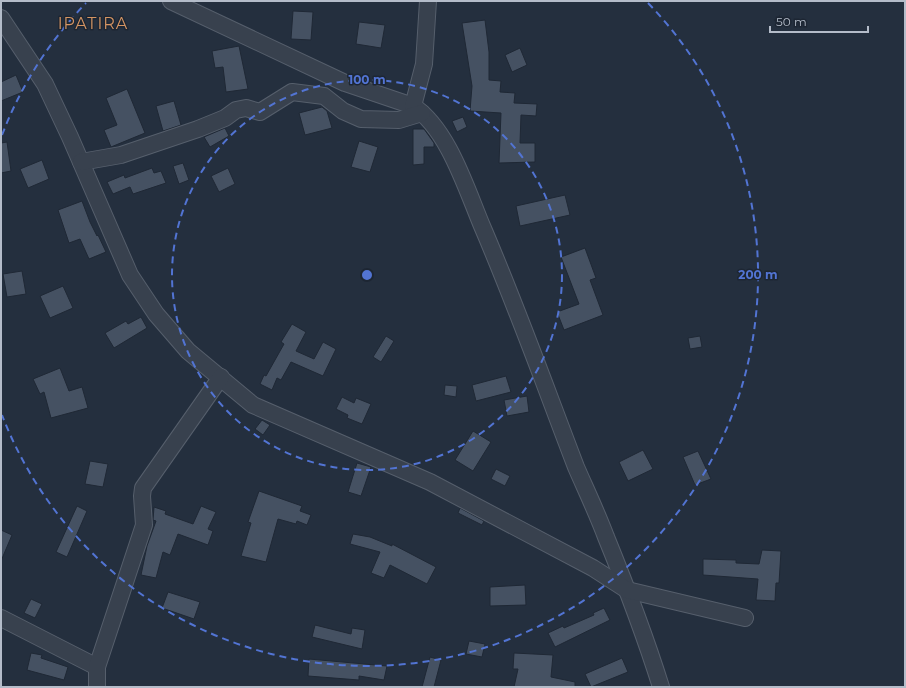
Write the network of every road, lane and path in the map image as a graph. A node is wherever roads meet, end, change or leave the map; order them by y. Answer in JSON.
{"nodes":[{"id":1,"x":171,"y":1,"type":"edge"},
{"id":2,"x":428,"y":1,"type":"edge"},
{"id":3,"x":1,"y":18,"type":"edge"},
{"id":4,"x":417,"y":109,"type":"junction"},
{"id":5,"x":81,"y":162,"type":"junction"},
{"id":6,"x":221,"y":377,"type":"junction"},
{"id":7,"x":627,"y":590,"type":"junction"},
{"id":8,"x":1,"y":618,"type":"edge"},
{"id":9,"x":745,"y":618,"type":"dead end"},
{"id":10,"x":97,"y":667,"type":"junction"},
{"id":11,"x":97,"y":687,"type":"edge"},
{"id":12,"x":661,"y":687,"type":"edge"}],
"edges":[{"from":1,"to":4,"type":"street"},
{"from":2,"to":4,"type":"street"},
{"from":3,"to":5,"type":"street"},
{"from":4,"to":5,"type":"street"},
{"from":4,"to":7,"type":"street"},
{"from":5,"to":6,"type":"street"},
{"from":6,"to":7,"type":"street"},
{"from":6,"to":10,"type":"street"},
{"from":7,"to":9,"type":"street"},
{"from":7,"to":12,"type":"street"},
{"from":8,"to":10,"type":"street"},
{"from":10,"to":11,"type":"street"}]}
